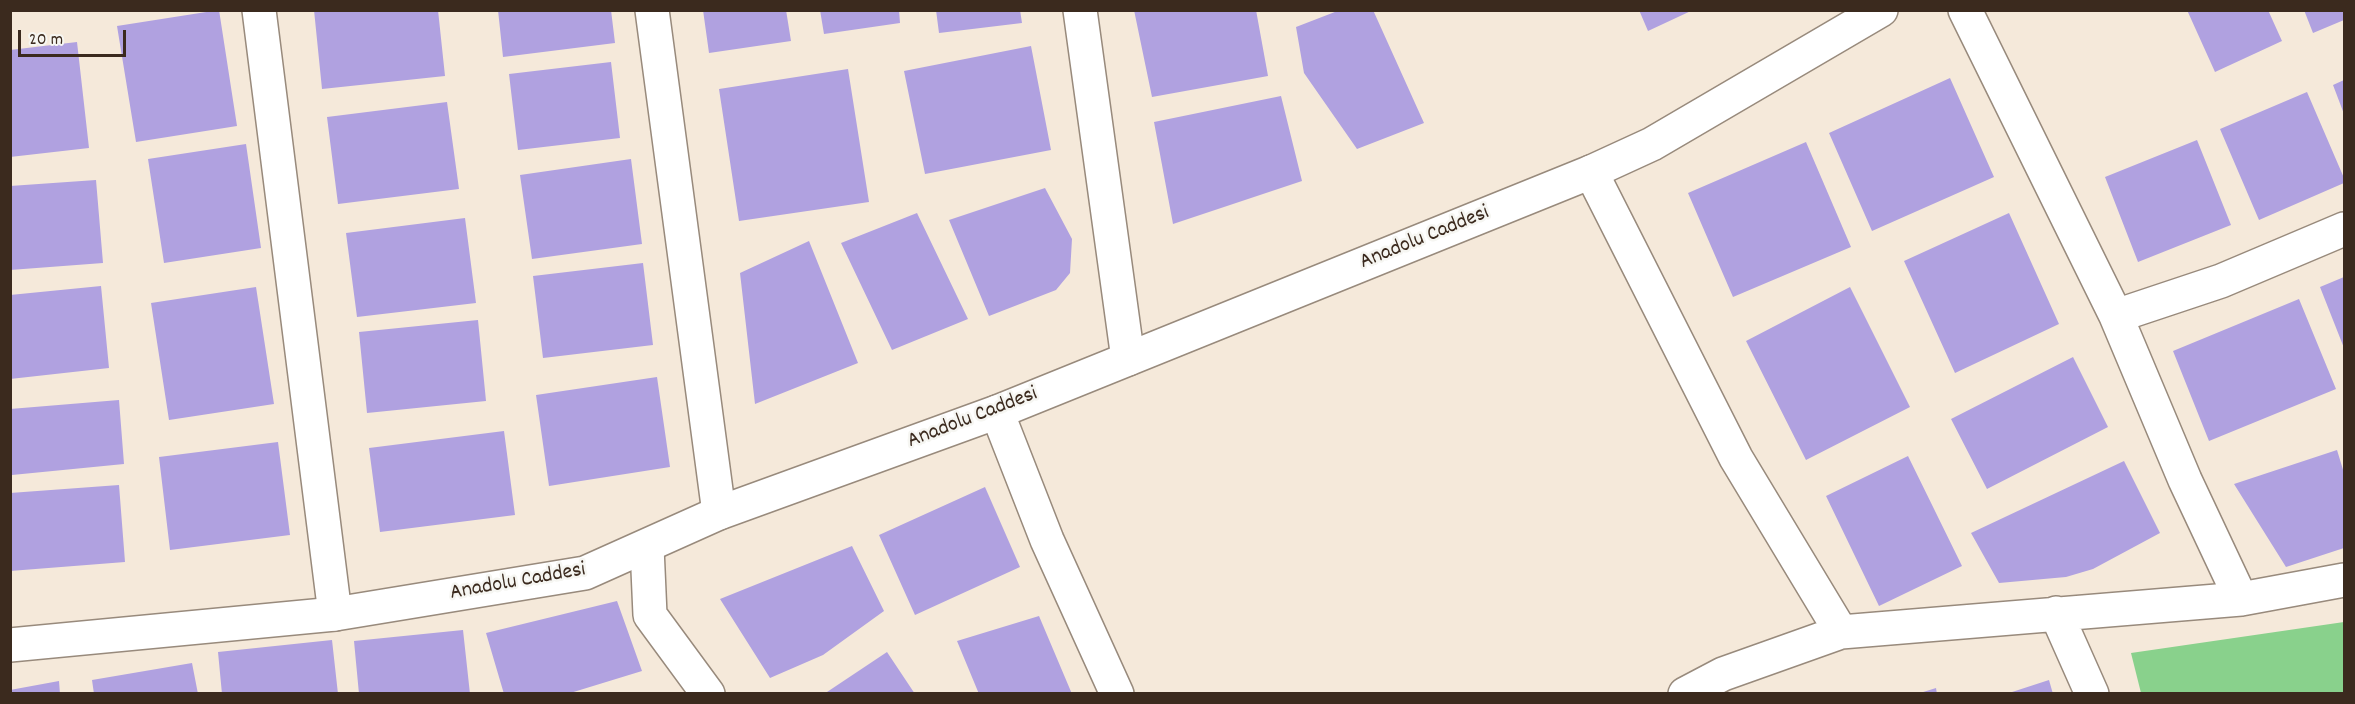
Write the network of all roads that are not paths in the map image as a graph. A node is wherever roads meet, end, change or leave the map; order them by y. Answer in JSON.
{"nodes":[{"id":1,"x":259,"y":10,"type":"edge"},
{"id":2,"x":652,"y":10,"type":"edge"},
{"id":3,"x":1080,"y":10,"type":"edge"},
{"id":4,"x":1881,"y":10,"type":"edge"},
{"id":5,"x":1965,"y":10,"type":"edge"},
{"id":6,"x":1591,"y":172,"type":"junction"},
{"id":7,"x":2344,"y":229,"type":"edge"},
{"id":8,"x":2116,"y":316,"type":"junction"},
{"id":9,"x":1128,"y":359,"type":"junction"},
{"id":10,"x":997,"y":412,"type":"junction"},
{"id":11,"x":719,"y":513,"type":"junction"},
{"id":12,"x":646,"y":547,"type":"junction"},
{"id":13,"x":2344,"y":580,"type":"edge"},
{"id":14,"x":2241,"y":599,"type":"junction"},
{"id":15,"x":2056,"y":613,"type":"junction"},
{"id":16,"x":335,"y":614,"type":"junction"},
{"id":17,"x":1841,"y":632,"type":"junction"},
{"id":18,"x":10,"y":645,"type":"edge"},
{"id":19,"x":708,"y":693,"type":"edge"},
{"id":20,"x":1117,"y":693,"type":"edge"},
{"id":21,"x":1685,"y":693,"type":"edge"},
{"id":22,"x":2092,"y":693,"type":"edge"}],
"edges":[{"from":1,"to":16,"type":"street"},
{"from":2,"to":11,"type":"street"},
{"from":3,"to":9,"type":"street"},
{"from":4,"to":6,"type":"street","name":"Anadolu Caddesi"},
{"from":5,"to":8,"type":"street"},
{"from":6,"to":9,"type":"street","name":"Anadolu Caddesi"},
{"from":6,"to":17,"type":"street"},
{"from":7,"to":8,"type":"street"},
{"from":8,"to":14,"type":"street"},
{"from":9,"to":10,"type":"street","name":"Anadolu Caddesi"},
{"from":10,"to":11,"type":"street","name":"Anadolu Caddesi"},
{"from":10,"to":20,"type":"street"},
{"from":11,"to":12,"type":"street","name":"Anadolu Caddesi"},
{"from":12,"to":16,"type":"street","name":"Anadolu Caddesi"},
{"from":12,"to":19,"type":"street"},
{"from":13,"to":14,"type":"street"},
{"from":14,"to":15,"type":"street"},
{"from":15,"to":17,"type":"street"},
{"from":15,"to":22,"type":"street"},
{"from":16,"to":18,"type":"street","name":"Anadolu Caddesi"},
{"from":17,"to":21,"type":"street"}]}
